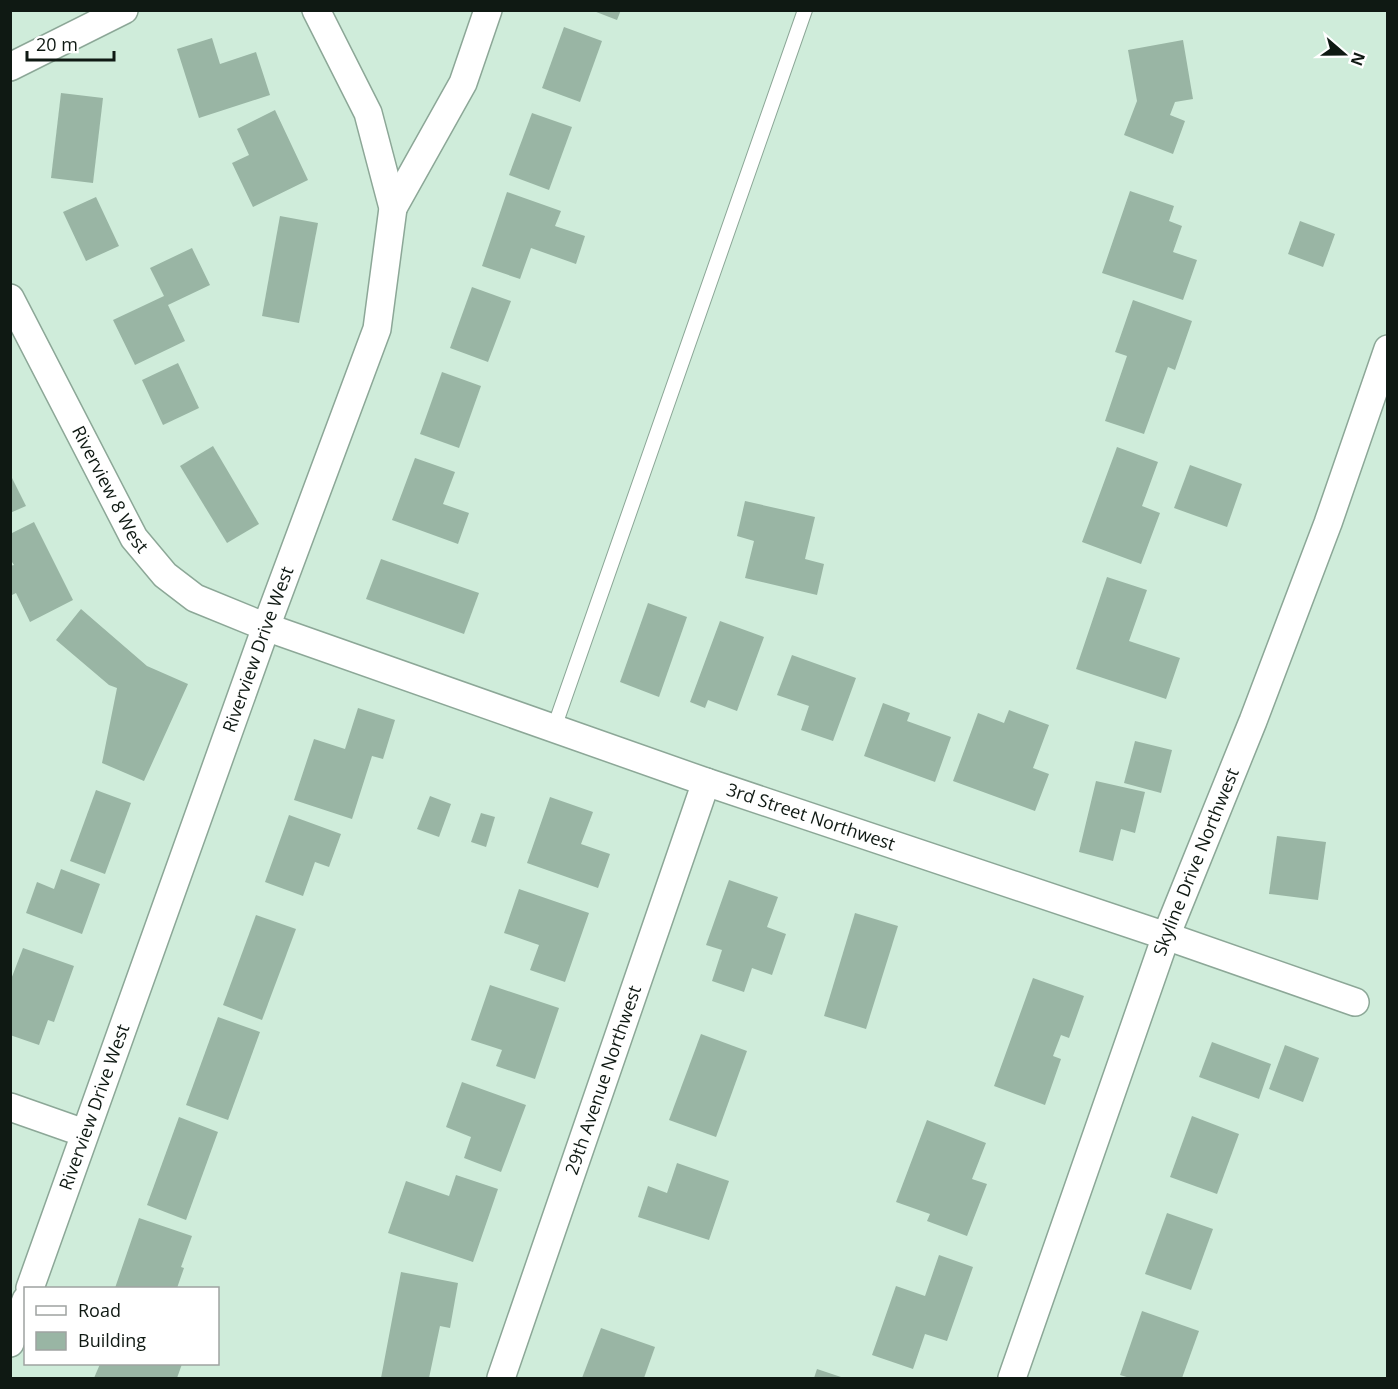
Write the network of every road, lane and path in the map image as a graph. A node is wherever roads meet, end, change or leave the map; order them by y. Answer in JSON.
{"nodes":[{"id":1,"x":124,"y":10,"type":"edge"},
{"id":2,"x":316,"y":10,"type":"edge"},
{"id":3,"x":488,"y":10,"type":"edge"},
{"id":4,"x":805,"y":10,"type":"edge"},
{"id":5,"x":10,"y":67,"type":"edge"},
{"id":6,"x":393,"y":208,"type":"junction"},
{"id":7,"x":10,"y":298,"type":"edge"},
{"id":8,"x":1388,"y":349,"type":"edge"},
{"id":9,"x":266,"y":627,"type":"junction"},
{"id":10,"x":554,"y":729,"type":"junction"},
{"id":11,"x":706,"y":782,"type":"junction"},
{"id":12,"x":1166,"y":936,"type":"junction"},
{"id":13,"x":1355,"y":1002,"type":"dead end"},
{"id":14,"x":10,"y":1107,"type":"edge"},
{"id":15,"x":84,"y":1133,"type":"junction"},
{"id":16,"x":30,"y":1287,"type":"edge"},
{"id":17,"x":24,"y":1305,"type":"edge"},
{"id":18,"x":10,"y":1343,"type":"edge"},
{"id":19,"x":501,"y":1378,"type":"edge"},
{"id":20,"x":1012,"y":1378,"type":"edge"}],
"edges":[{"from":1,"to":5,"type":"street"},
{"from":2,"to":6,"type":"street","name":"Riverview Drive West"},
{"from":3,"to":6,"type":"street"},
{"from":4,"to":10,"type":"lane"},
{"from":6,"to":9,"type":"street","name":"Riverview Drive West"},
{"from":7,"to":9,"type":"street","name":"Riverview 8 West"},
{"from":8,"to":12,"type":"street","name":"Skyline Drive Northwest"},
{"from":9,"to":10,"type":"street","name":"3rd Street Northwest"},
{"from":9,"to":15,"type":"street","name":"Riverview Drive West"},
{"from":10,"to":11,"type":"street","name":"3rd Street Northwest"},
{"from":11,"to":12,"type":"street","name":"3rd Street Northwest"},
{"from":11,"to":19,"type":"street","name":"29th Avenue Northwest"},
{"from":12,"to":13,"type":"street","name":"3rd Street Northwest"},
{"from":12,"to":20,"type":"street","name":"Skyline Drive Northwest"},
{"from":14,"to":15,"type":"street"},
{"from":15,"to":16,"type":"street","name":"Riverview Drive West"},
{"from":17,"to":18,"type":"street"}]}
